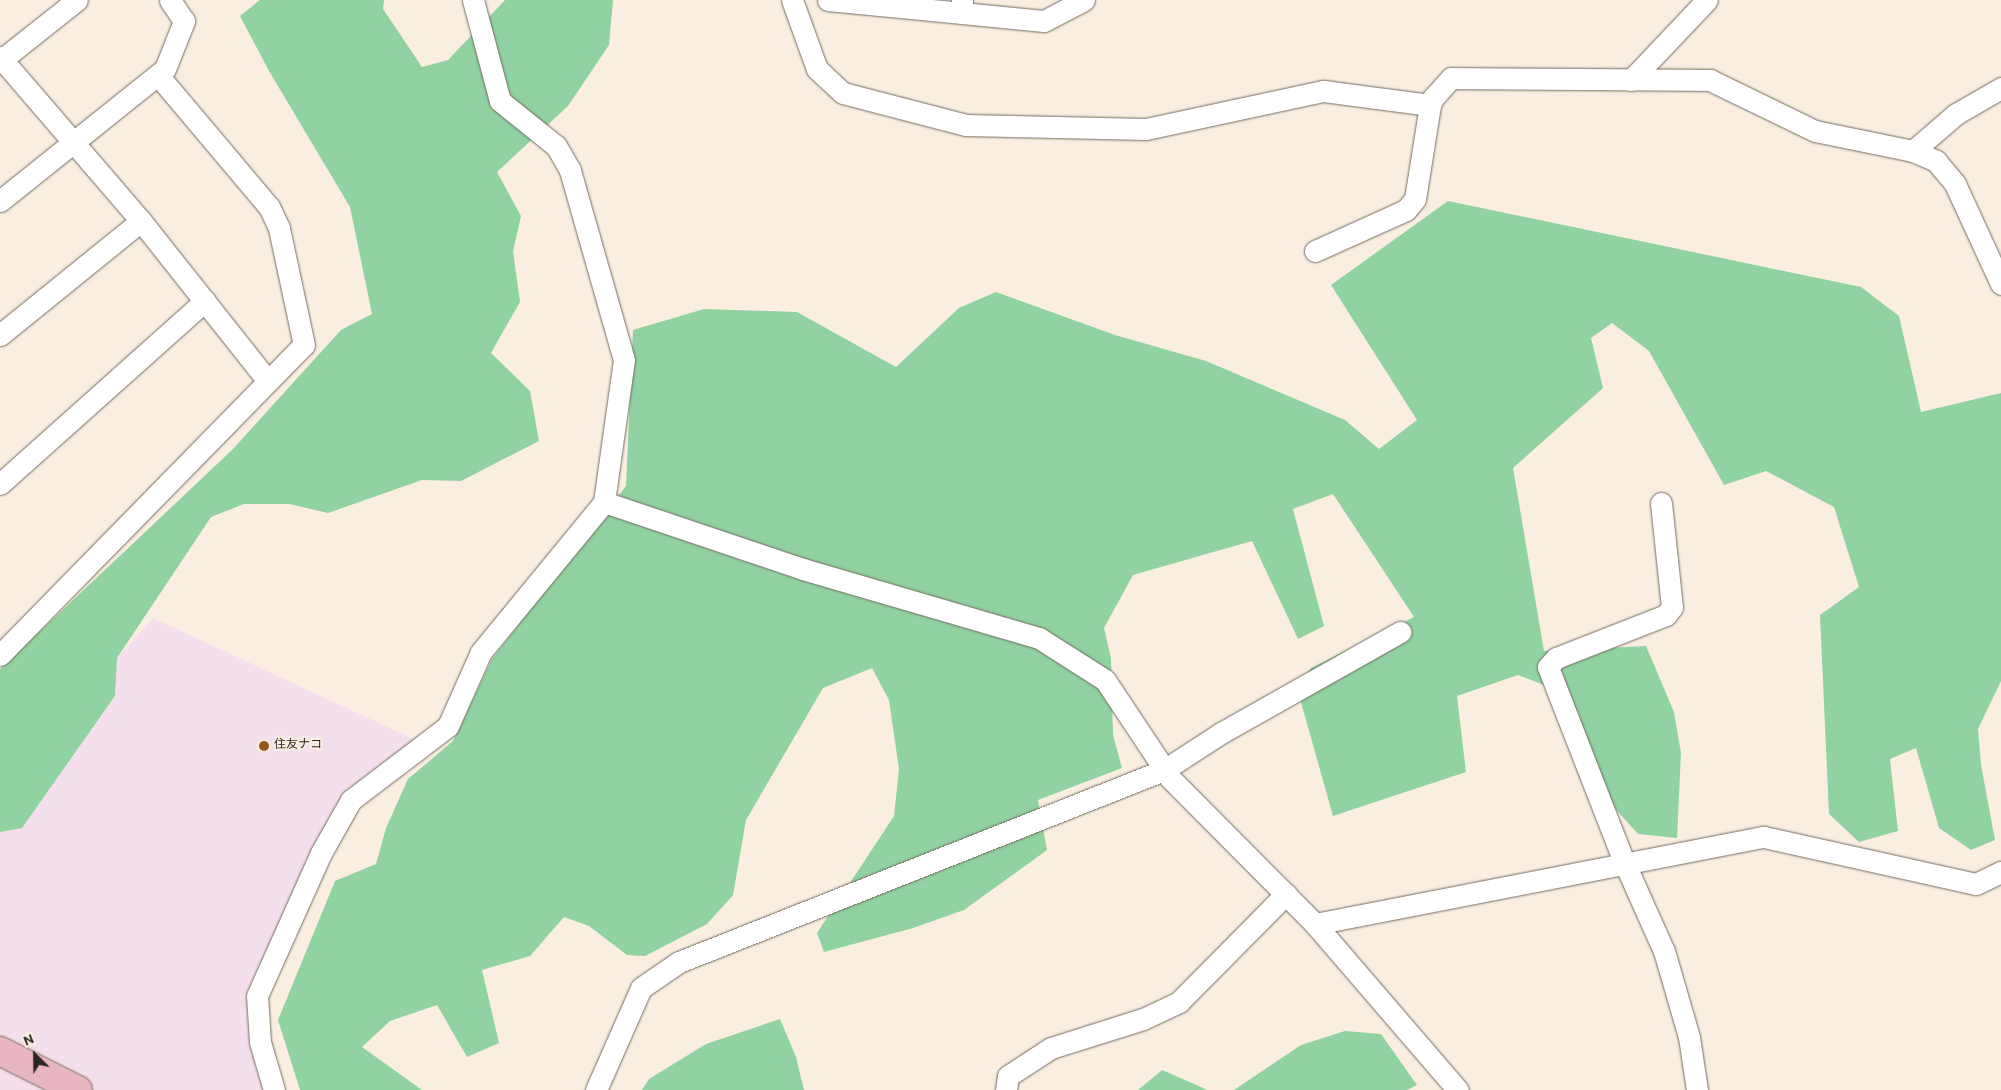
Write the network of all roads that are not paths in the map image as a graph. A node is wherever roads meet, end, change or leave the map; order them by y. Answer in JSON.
{"nodes":[{"id":1,"x":76,"y":0,"type":"edge"},
{"id":2,"x":170,"y":0,"type":"edge"},
{"id":3,"x":473,"y":0,"type":"edge"},
{"id":4,"x":792,"y":0,"type":"edge"},
{"id":5,"x":828,"y":0,"type":"edge"},
{"id":6,"x":1084,"y":0,"type":"edge"},
{"id":7,"x":1706,"y":0,"type":"edge"},
{"id":8,"x":962,"y":6,"type":"edge"},
{"id":9,"x":1,"y":59,"type":"edge"},
{"id":10,"x":158,"y":75,"type":"junction"},
{"id":11,"x":1632,"y":80,"type":"junction"},
{"id":12,"x":2001,"y":88,"type":"edge"},
{"id":13,"x":1430,"y":105,"type":"junction"},
{"id":14,"x":74,"y":142,"type":"junction"},
{"id":15,"x":1913,"y":151,"type":"junction"},
{"id":16,"x":0,"y":201,"type":"edge"},
{"id":17,"x":140,"y":221,"type":"junction"},
{"id":18,"x":1315,"y":251,"type":"dead end"},
{"id":19,"x":2001,"y":284,"type":"edge"},
{"id":20,"x":205,"y":301,"type":"junction"},
{"id":21,"x":0,"y":335,"type":"edge"},
{"id":22,"x":268,"y":381,"type":"junction"},
{"id":23,"x":0,"y":484,"type":"edge"},
{"id":24,"x":604,"y":502,"type":"junction"},
{"id":25,"x":1660,"y":503,"type":"dead end"},
{"id":26,"x":1400,"y":632,"type":"dead end"},
{"id":27,"x":3,"y":645,"type":"edge"},
{"id":28,"x":1164,"y":770,"type":"junction"},
{"id":29,"x":1625,"y":864,"type":"junction"},
{"id":30,"x":2001,"y":872,"type":"edge"},
{"id":31,"x":1286,"y":894,"type":"junction"},
{"id":32,"x":1315,"y":924,"type":"junction"},
{"id":33,"x":0,"y":1051,"type":"edge"},
{"id":34,"x":78,"y":1090,"type":"edge"},
{"id":35,"x":274,"y":1090,"type":"edge"},
{"id":36,"x":596,"y":1090,"type":"edge"},
{"id":37,"x":1006,"y":1090,"type":"edge"},
{"id":38,"x":1458,"y":1090,"type":"edge"},
{"id":39,"x":1696,"y":1090,"type":"edge"}],
"edges":[{"from":1,"to":9,"type":"street"},
{"from":2,"to":10,"type":"street"},
{"from":3,"to":24,"type":"street"},
{"from":4,"to":13,"type":"street"},
{"from":5,"to":8,"type":"street"},
{"from":6,"to":8,"type":"street"},
{"from":7,"to":11,"type":"street"},
{"from":9,"to":14,"type":"street"},
{"from":10,"to":14,"type":"street"},
{"from":10,"to":22,"type":"street"},
{"from":11,"to":13,"type":"street"},
{"from":11,"to":15,"type":"street"},
{"from":12,"to":15,"type":"street"},
{"from":13,"to":18,"type":"street"},
{"from":14,"to":16,"type":"street"},
{"from":14,"to":17,"type":"street"},
{"from":15,"to":19,"type":"street"},
{"from":17,"to":20,"type":"street"},
{"from":17,"to":21,"type":"street"},
{"from":20,"to":22,"type":"street"},
{"from":20,"to":23,"type":"street"},
{"from":22,"to":27,"type":"street"},
{"from":24,"to":28,"type":"street"},
{"from":24,"to":35,"type":"street"},
{"from":25,"to":29,"type":"street"},
{"from":26,"to":28,"type":"street"},
{"from":28,"to":31,"type":"street"},
{"from":28,"to":36,"type":"street"},
{"from":29,"to":30,"type":"street"},
{"from":29,"to":32,"type":"street"},
{"from":29,"to":39,"type":"street"},
{"from":31,"to":32,"type":"street"},
{"from":31,"to":37,"type":"street"},
{"from":32,"to":38,"type":"street"},
{"from":33,"to":34,"type":"main road"}]}
